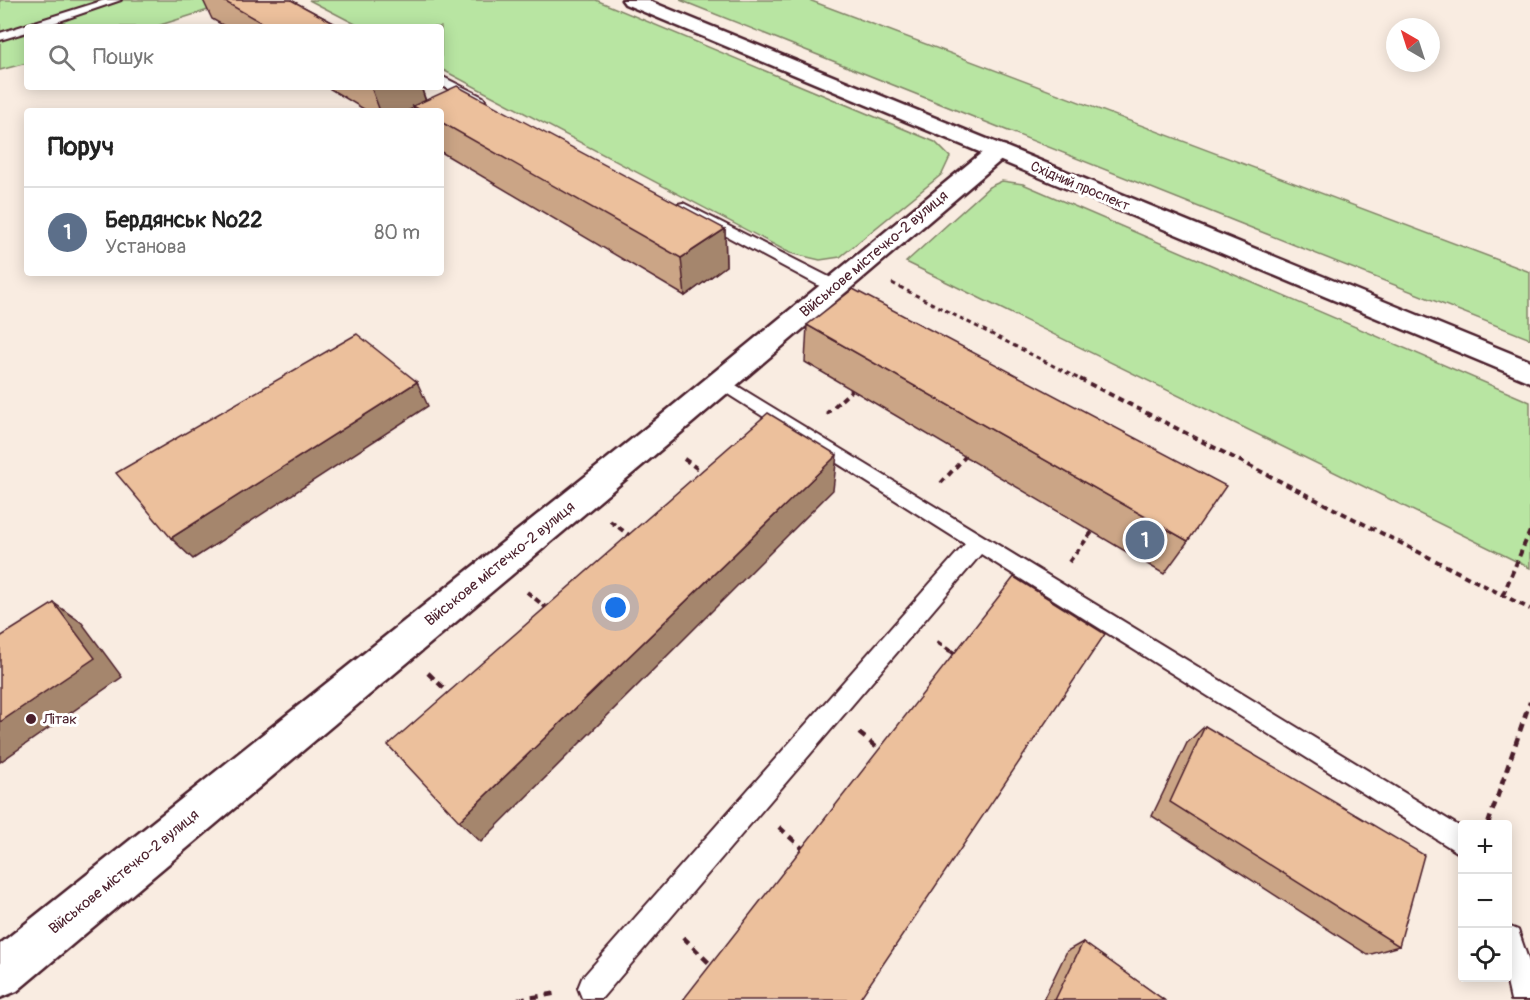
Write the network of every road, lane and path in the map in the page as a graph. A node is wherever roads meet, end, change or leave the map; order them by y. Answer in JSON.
{"nodes":[{"id":1,"x":116,"y":0,"type":"edge"},
{"id":2,"x":631,"y":0,"type":"edge"},
{"id":3,"x":40,"y":24,"type":"edge"},
{"id":4,"x":24,"y":29,"type":"edge"},
{"id":5,"x":0,"y":37,"type":"edge"},
{"id":6,"x":444,"y":82,"type":"edge"},
{"id":7,"x":488,"y":105,"type":"edge"},
{"id":8,"x":998,"y":152,"type":"junction"},
{"id":9,"x":674,"y":202,"type":"edge"},
{"id":10,"x":847,"y":277,"type":"junction"},
{"id":11,"x":1530,"y":372,"type":"edge"},
{"id":12,"x":721,"y":382,"type":"junction"},
{"id":13,"x":653,"y":439,"type":"junction"},
{"id":14,"x":707,"y":475,"type":"edge"},
{"id":15,"x":580,"y":499,"type":"junction"},
{"id":16,"x":1530,"y":531,"type":"edge"},
{"id":17,"x":634,"y":539,"type":"edge"},
{"id":18,"x":980,"y":542,"type":"junction"},
{"id":19,"x":498,"y":566,"type":"junction"},
{"id":20,"x":1503,"y":595,"type":"junction"},
{"id":21,"x":1530,"y":609,"type":"edge"},
{"id":22,"x":552,"y":613,"type":"edge"},
{"id":23,"x":400,"y":646,"type":"junction"},
{"id":24,"x":457,"y":701,"type":"edge"},
{"id":25,"x":1530,"y":702,"type":"edge"},
{"id":26,"x":1490,"y":820,"type":"edge"},
{"id":27,"x":1458,"y":840,"type":"edge"},
{"id":28,"x":659,"y":912,"type":"junction"},
{"id":29,"x":1512,"y":952,"type":"edge"},
{"id":30,"x":718,"y":973,"type":"edge"},
{"id":31,"x":0,"y":974,"type":"edge"},
{"id":32,"x":592,"y":988,"type":"dead end"},
{"id":33,"x":1527,"y":998,"type":"edge"}],
"edges":[{"from":1,"to":3,"type":"lane"},
{"from":2,"to":8,"type":"main road","name":"Східний проспект"},
{"from":4,"to":5,"type":"lane"},
{"from":6,"to":7,"type":"lane"},
{"from":8,"to":10,"type":"main road","name":"Військове містечко-2 вулиця"},
{"from":8,"to":11,"type":"main road","name":"Східний проспект"},
{"from":9,"to":10,"type":"lane"},
{"from":10,"to":12,"type":"main road","name":"Військове містечко-2 вулиця"},
{"from":10,"to":20,"type":"path"},
{"from":12,"to":13,"type":"main road","name":"Військове містечко-2 вулиця"},
{"from":12,"to":18,"type":"lane"},
{"from":13,"to":14,"type":"path"},
{"from":13,"to":15,"type":"main road","name":"Військове містечко-2 вулиця"},
{"from":15,"to":17,"type":"path"},
{"from":15,"to":19,"type":"main road","name":"Військове містечко-2 вулиця"},
{"from":16,"to":20,"type":"path"},
{"from":18,"to":27,"type":"lane"},
{"from":18,"to":28,"type":"lane"},
{"from":19,"to":22,"type":"path"},
{"from":19,"to":23,"type":"main road","name":"Військове містечко-2 вулиця"},
{"from":20,"to":21,"type":"path"},
{"from":23,"to":24,"type":"path"},
{"from":23,"to":31,"type":"main road","name":"Військове містечко-2 вулиця"},
{"from":25,"to":26,"type":"path"},
{"from":28,"to":30,"type":"path"},
{"from":28,"to":32,"type":"lane"},
{"from":29,"to":33,"type":"lane"}]}
